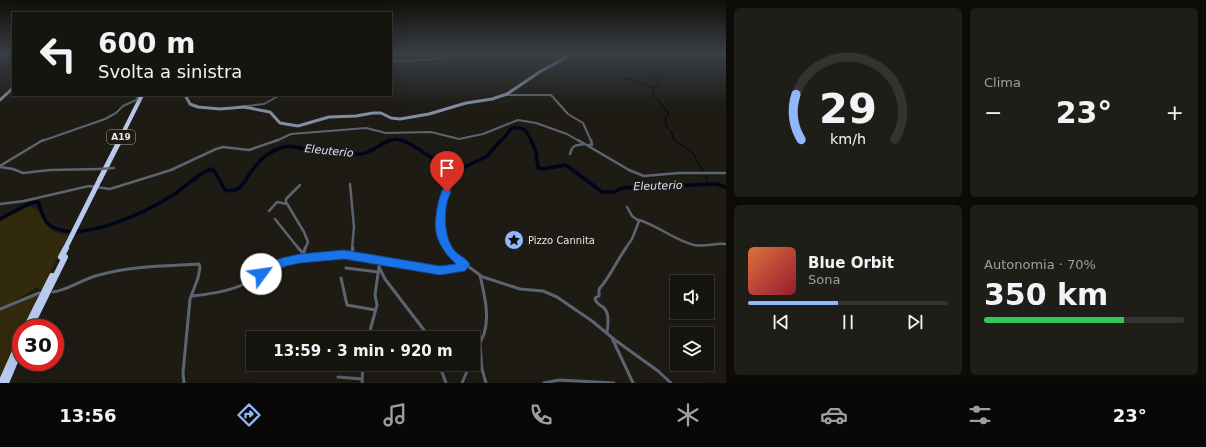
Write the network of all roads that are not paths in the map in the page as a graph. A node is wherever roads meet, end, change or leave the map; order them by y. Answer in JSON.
{"nodes":[{"id":1,"x":540,"y":72,"type":"edge"},
{"id":2,"x":12,"y":89,"type":"edge"},
{"id":3,"x":505,"y":95,"type":"junction"},
{"id":4,"x":138,"y":96,"type":"edge"},
{"id":5,"x":143,"y":96,"type":"edge"},
{"id":6,"x":186,"y":96,"type":"edge"},
{"id":7,"x":278,"y":96,"type":"edge"},
{"id":8,"x":0,"y":100,"type":"edge"},
{"id":9,"x":237,"y":107,"type":"junction"},
{"id":10,"x":585,"y":144,"type":"junction"},
{"id":11,"x":570,"y":154,"type":"dead end"},
{"id":12,"x":0,"y":167,"type":"edge"},
{"id":13,"x":114,"y":168,"type":"dead end"},
{"id":14,"x":726,"y":173,"type":"edge"},
{"id":15,"x":350,"y":184,"type":"dead end"},
{"id":16,"x":300,"y":185,"type":"dead end"},
{"id":17,"x":450,"y":189,"type":"dead end"},
{"id":18,"x":0,"y":204,"type":"edge"},
{"id":19,"x":287,"y":204,"type":"junction"},
{"id":20,"x":627,"y":207,"type":"dead end"},
{"id":21,"x":269,"y":211,"type":"dead end"},
{"id":22,"x":275,"y":219,"type":"dead end"},
{"id":23,"x":637,"y":220,"type":"junction"},
{"id":24,"x":726,"y":244,"type":"edge"},
{"id":25,"x":303,"y":253,"type":"junction"},
{"id":26,"x":352,"y":256,"type":"junction"},
{"id":27,"x":63,"y":257,"type":"junction"},
{"id":28,"x":303,"y":258,"type":"junction"},
{"id":29,"x":380,"y":260,"type":"junction"},
{"id":30,"x":465,"y":265,"type":"junction"},
{"id":31,"x":379,"y":267,"type":"junction"},
{"id":32,"x":346,"y":268,"type":"dead end"},
{"id":33,"x":378,"y":272,"type":"junction"},
{"id":34,"x":480,"y":276,"type":"junction"},
{"id":35,"x":340,"y":278,"type":"dead end"},
{"id":36,"x":53,"y":292,"type":"dead end"},
{"id":37,"x":39,"y":293,"type":"dead end"},
{"id":38,"x":192,"y":296,"type":"junction"},
{"id":39,"x":0,"y":309,"type":"edge"},
{"id":40,"x":375,"y":310,"type":"junction"},
{"id":41,"x":31,"y":319,"type":"edge"},
{"id":42,"x":34,"y":319,"type":"edge"},
{"id":43,"x":370,"y":331,"type":"edge"},
{"id":44,"x":424,"y":331,"type":"edge"},
{"id":45,"x":606,"y":332,"type":"junction"},
{"id":46,"x":612,"y":338,"type":"junction"},
{"id":47,"x":480,"y":344,"type":"joint"},
{"id":48,"x":12,"y":358,"type":"edge"},
{"id":49,"x":12,"y":369,"type":"edge"},
{"id":50,"x":363,"y":371,"type":"edge"},
{"id":51,"x":442,"y":371,"type":"edge"},
{"id":52,"x":467,"y":371,"type":"edge"},
{"id":53,"x":338,"y":377,"type":"dead end"},
{"id":54,"x":362,"y":381,"type":"edge"},
{"id":55,"x":1,"y":383,"type":"edge"},
{"id":56,"x":6,"y":383,"type":"edge"},
{"id":57,"x":184,"y":383,"type":"edge"},
{"id":58,"x":446,"y":383,"type":"edge"},
{"id":59,"x":462,"y":383,"type":"edge"},
{"id":60,"x":486,"y":383,"type":"edge"},
{"id":61,"x":544,"y":383,"type":"edge"},
{"id":62,"x":614,"y":383,"type":"edge"},
{"id":63,"x":633,"y":383,"type":"edge"},
{"id":64,"x":671,"y":383,"type":"edge"}],
"edges":[{"from":1,"to":3,"type":"street"},
{"from":2,"to":8,"type":"street"},
{"from":3,"to":9,"type":"street"},
{"from":3,"to":10,"type":"street"},
{"from":4,"to":12,"type":"street"},
{"from":5,"to":27,"type":"highway","number":"A19","bridge":true},
{"from":6,"to":9,"type":"street"},
{"from":7,"to":9,"type":"street"},
{"from":10,"to":11,"type":"street"},
{"from":10,"to":14,"type":"street"},
{"from":10,"to":18,"type":"street"},
{"from":12,"to":13,"type":"street","bridge":true},
{"from":15,"to":26,"type":"street"},
{"from":16,"to":19,"type":"street"},
{"from":17,"to":30,"type":"street"},
{"from":19,"to":21,"type":"street"},
{"from":19,"to":25,"type":"street"},
{"from":20,"to":23,"type":"street"},
{"from":22,"to":25,"type":"street"},
{"from":23,"to":24,"type":"street"},
{"from":23,"to":45,"type":"street"},
{"from":25,"to":28,"type":"street"},
{"from":26,"to":28,"type":"street"},
{"from":26,"to":29,"type":"street"},
{"from":27,"to":41,"type":"highway","number":"A19"},
{"from":27,"to":42,"type":"highway","number":"A19"},
{"from":28,"to":38,"type":"street"},
{"from":29,"to":30,"type":"street"},
{"from":29,"to":31,"type":"street"},
{"from":30,"to":34,"type":"street"},
{"from":31,"to":33,"type":"street"},
{"from":31,"to":44,"type":"street"},
{"from":32,"to":33,"type":"street"},
{"from":33,"to":40,"type":"street"},
{"from":34,"to":45,"type":"street"},
{"from":34,"to":47,"type":"street"},
{"from":35,"to":40,"type":"street"},
{"from":36,"to":38,"type":"street"},
{"from":37,"to":39,"type":"street"},
{"from":38,"to":57,"type":"street"},
{"from":40,"to":43,"type":"street"},
{"from":45,"to":46,"type":"street"},
{"from":46,"to":63,"type":"street"},
{"from":46,"to":64,"type":"street"},
{"from":47,"to":60,"type":"street"},
{"from":48,"to":55,"type":"highway"},
{"from":49,"to":56,"type":"highway"},
{"from":50,"to":54,"type":"street"},
{"from":51,"to":58,"type":"street"},
{"from":52,"to":59,"type":"street"},
{"from":53,"to":54,"type":"street"},
{"from":61,"to":62,"type":"street"}]}
